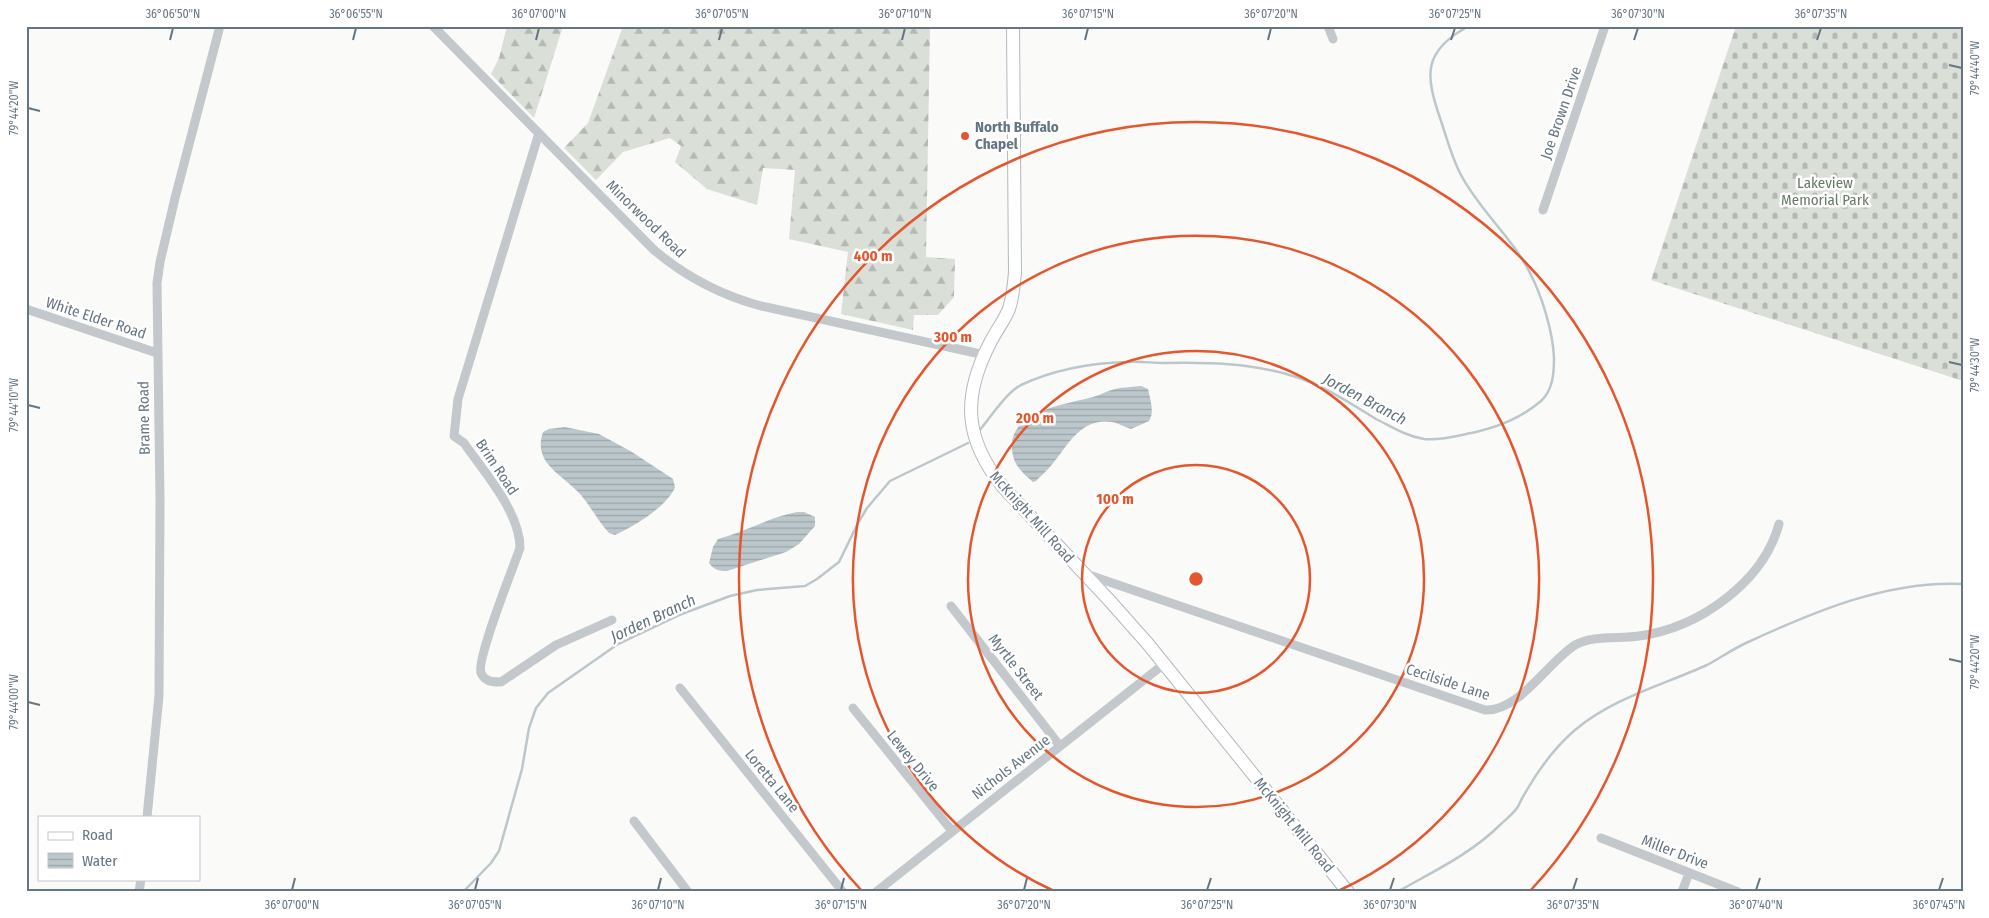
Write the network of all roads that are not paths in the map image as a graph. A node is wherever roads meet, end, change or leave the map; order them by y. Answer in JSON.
{"nodes":[{"id":1,"x":220,"y":26,"type":"edge"},
{"id":2,"x":433,"y":26,"type":"edge"},
{"id":3,"x":1013,"y":26,"type":"edge"},
{"id":4,"x":1328,"y":26,"type":"edge"},
{"id":5,"x":1605,"y":26,"type":"edge"},
{"id":6,"x":1333,"y":39,"type":"dead end"},
{"id":7,"x":539,"y":132,"type":"junction"},
{"id":8,"x":1543,"y":210,"type":"dead end"},
{"id":9,"x":26,"y":310,"type":"edge"},
{"id":10,"x":157,"y":353,"type":"junction"},
{"id":11,"x":985,"y":355,"type":"junction"},
{"id":12,"x":1779,"y":524,"type":"dead end"},
{"id":13,"x":1083,"y":573,"type":"junction"},
{"id":14,"x":951,"y":606,"type":"dead end"},
{"id":15,"x":612,"y":620,"type":"dead end"},
{"id":16,"x":1164,"y":664,"type":"junction"},
{"id":17,"x":680,"y":688,"type":"dead end"},
{"id":18,"x":853,"y":708,"type":"dead end"},
{"id":19,"x":1060,"y":746,"type":"junction"},
{"id":20,"x":147,"y":816,"type":"edge"},
{"id":21,"x":634,"y":821,"type":"dead end"},
{"id":22,"x":952,"y":831,"type":"junction"},
{"id":23,"x":1601,"y":838,"type":"dead end"},
{"id":24,"x":1689,"y":872,"type":"junction"},
{"id":25,"x":688,"y":892,"type":"edge"},
{"id":26,"x":843,"y":892,"type":"edge"},
{"id":27,"x":876,"y":892,"type":"edge"},
{"id":28,"x":1348,"y":892,"type":"edge"},
{"id":29,"x":1682,"y":892,"type":"edge"},
{"id":30,"x":1738,"y":892,"type":"edge"}],
"edges":[{"from":1,"to":10,"type":"street","name":"Brame Road"},
{"from":2,"to":7,"type":"street","name":"Minorwood Road"},
{"from":3,"to":11,"type":"street","name":"McKnight Mill Road"},
{"from":4,"to":6,"type":"street"},
{"from":5,"to":8,"type":"street","name":"Joe Brown Drive"},
{"from":7,"to":11,"type":"street","name":"Minorwood Road"},
{"from":7,"to":15,"type":"street","name":"Brim Road"},
{"from":9,"to":10,"type":"street","name":"White Elder Road"},
{"from":10,"to":20,"type":"street","name":"Brame Road"},
{"from":11,"to":13,"type":"street","name":"McKnight Mill Road"},
{"from":12,"to":13,"type":"street","name":"Cecilside Lane"},
{"from":13,"to":16,"type":"street","name":"McKnight Mill Road"},
{"from":14,"to":19,"type":"street","name":"Myrtle Street"},
{"from":16,"to":19,"type":"street","name":"Nichols Avenue"},
{"from":16,"to":28,"type":"street","name":"McKnight Mill Road"},
{"from":17,"to":26,"type":"street","name":"Loretta Lane"},
{"from":18,"to":22,"type":"street","name":"Lewey Drive"},
{"from":19,"to":22,"type":"street","name":"Nichols Avenue"},
{"from":21,"to":25,"type":"street"},
{"from":22,"to":27,"type":"street","name":"Nichols Avenue"},
{"from":23,"to":24,"type":"street","name":"Miller Drive"},
{"from":24,"to":29,"type":"street"},
{"from":24,"to":30,"type":"street","name":"Miller Drive"}]}
